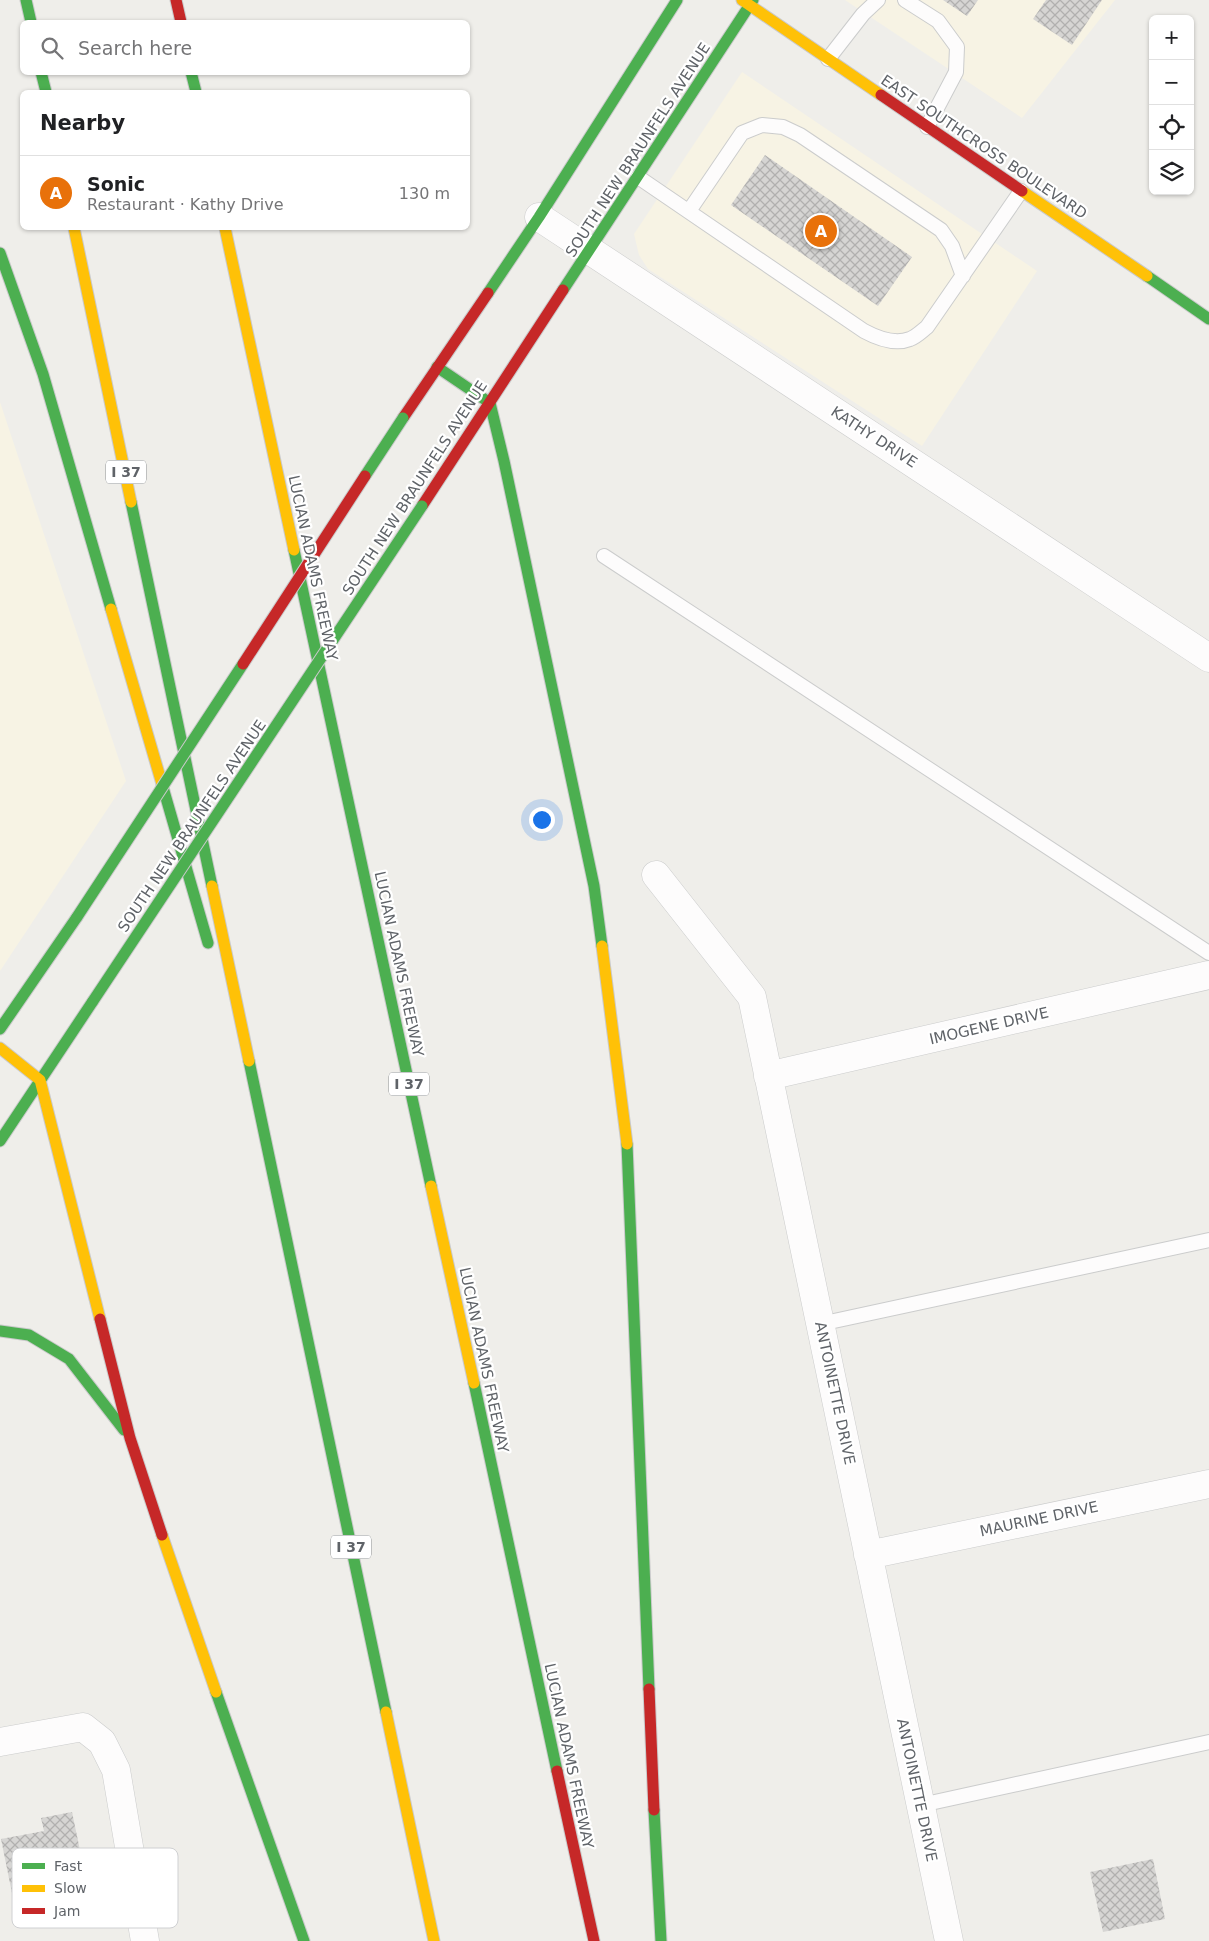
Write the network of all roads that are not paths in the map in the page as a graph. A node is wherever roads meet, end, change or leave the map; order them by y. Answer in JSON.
{"nodes":[{"id":1,"x":26,"y":0,"type":"edge"},
{"id":2,"x":176,"y":0,"type":"edge"},
{"id":3,"x":677,"y":0,"type":"edge"},
{"id":4,"x":878,"y":0,"type":"edge"},
{"id":5,"x":905,"y":0,"type":"edge"},
{"id":6,"x":748,"y":2,"type":"edge"},
{"id":7,"x":31,"y":20,"type":"edge"},
{"id":8,"x":181,"y":20,"type":"edge"},
{"id":9,"x":828,"y":59,"type":"junction"},
{"id":10,"x":42,"y":75,"type":"edge"},
{"id":11,"x":193,"y":75,"type":"edge"},
{"id":12,"x":46,"y":90,"type":"edge"},
{"id":13,"x":196,"y":90,"type":"edge"},
{"id":14,"x":927,"y":127,"type":"junction"},
{"id":15,"x":638,"y":177,"type":"junction"},
{"id":16,"x":1022,"y":191,"type":"junction"},
{"id":17,"x":689,"y":211,"type":"junction"},
{"id":18,"x":539,"y":217,"type":"junction"},
{"id":19,"x":74,"y":230,"type":"edge"},
{"id":20,"x":225,"y":230,"type":"edge"},
{"id":21,"x":591,"y":251,"type":"junction"},
{"id":22,"x":0,"y":253,"type":"edge"},
{"id":23,"x":963,"y":276,"type":"junction"},
{"id":24,"x":1209,"y":318,"type":"edge"},
{"id":25,"x":437,"y":367,"type":"junction"},
{"id":26,"x":490,"y":403,"type":"junction"},
{"id":27,"x":604,"y":556,"type":"dead end"},
{"id":28,"x":1209,"y":658,"type":"edge"},
{"id":29,"x":656,"y":875,"type":"dead end"},
{"id":30,"x":211,"y":953,"type":"dead end"},
{"id":31,"x":1209,"y":953,"type":"edge"},
{"id":32,"x":1209,"y":975,"type":"edge"},
{"id":33,"x":222,"y":991,"type":"dead end"},
{"id":34,"x":0,"y":1029,"type":"edge"},
{"id":35,"x":0,"y":1048,"type":"edge"},
{"id":36,"x":768,"y":1076,"type":"junction"},
{"id":37,"x":40,"y":1080,"type":"junction"},
{"id":38,"x":0,"y":1141,"type":"edge"},
{"id":39,"x":269,"y":1152,"type":"junction"},
{"id":40,"x":1209,"y":1240,"type":"edge"},
{"id":41,"x":820,"y":1324,"type":"junction"},
{"id":42,"x":0,"y":1331,"type":"edge"},
{"id":43,"x":130,"y":1438,"type":"junction"},
{"id":44,"x":1209,"y":1484,"type":"edge"},
{"id":45,"x":868,"y":1555,"type":"junction"},
{"id":46,"x":0,"y":1742,"type":"edge"},
{"id":47,"x":1209,"y":1742,"type":"edge"},
{"id":48,"x":921,"y":1805,"type":"junction"},
{"id":49,"x":129,"y":1848,"type":"edge"},
{"id":50,"x":143,"y":1928,"type":"edge"},
{"id":51,"x":145,"y":1941,"type":"edge"},
{"id":52,"x":304,"y":1941,"type":"edge"},
{"id":53,"x":434,"y":1941,"type":"edge"},
{"id":54,"x":594,"y":1941,"type":"edge"},
{"id":55,"x":661,"y":1941,"type":"edge"},
{"id":56,"x":949,"y":1941,"type":"edge"}],
"edges":[{"from":1,"to":7,"type":"main road"},
{"from":2,"to":8,"type":"main road"},
{"from":3,"to":18,"type":"main road"},
{"from":4,"to":9,"type":"lane"},
{"from":5,"to":14,"type":"lane"},
{"from":6,"to":9,"type":"main road","name":"EAST SOUTHCROSS BOULEVARD"},
{"from":6,"to":15,"type":"main road","name":"SOUTH NEW BRAUNFELS AVENUE"},
{"from":9,"to":14,"type":"main road","name":"EAST SOUTHCROSS BOULEVARD"},
{"from":10,"to":12,"type":"main road"},
{"from":11,"to":13,"type":"main road"},
{"from":14,"to":16,"type":"main road","name":"EAST SOUTHCROSS BOULEVARD"},
{"from":15,"to":17,"type":"lane"},
{"from":15,"to":21,"type":"main road","name":"SOUTH NEW BRAUNFELS AVENUE"},
{"from":16,"to":23,"type":"lane"},
{"from":16,"to":24,"type":"main road","name":"EAST SOUTHCROSS BOULEVARD"},
{"from":17,"to":23,"type":"lane"},
{"from":17,"to":23,"type":"lane"},
{"from":18,"to":21,"type":"street","name":"KATHY DRIVE"},
{"from":18,"to":25,"type":"main road"},
{"from":19,"to":39,"type":"main road","number":"I 37"},
{"from":20,"to":54,"type":"main road","name":"LUCIAN ADAMS FREEWAY","number":"I 37"},
{"from":21,"to":26,"type":"main road","name":"SOUTH NEW BRAUNFELS AVENUE"},
{"from":21,"to":28,"type":"street","name":"KATHY DRIVE"},
{"from":22,"to":30,"type":"main road"},
{"from":25,"to":26,"type":"main road"},
{"from":25,"to":34,"type":"main road","bridge":true},
{"from":26,"to":37,"type":"main road","name":"SOUTH NEW BRAUNFELS AVENUE","bridge":true},
{"from":26,"to":55,"type":"main road"},
{"from":27,"to":31,"type":"lane"},
{"from":29,"to":36,"type":"street","name":"ANTOINETTE DRIVE"},
{"from":32,"to":36,"type":"street","name":"IMOGENE DRIVE"},
{"from":33,"to":39,"type":"main road"},
{"from":35,"to":37,"type":"main road"},
{"from":36,"to":41,"type":"street","name":"ANTOINETTE DRIVE"},
{"from":37,"to":38,"type":"main road","name":"SOUTH NEW BRAUNFELS AVENUE"},
{"from":37,"to":43,"type":"main road"},
{"from":39,"to":53,"type":"main road","number":"I 37"},
{"from":40,"to":41,"type":"lane"},
{"from":41,"to":45,"type":"street","name":"ANTOINETTE DRIVE"},
{"from":42,"to":43,"type":"main road"},
{"from":43,"to":52,"type":"main road"},
{"from":44,"to":45,"type":"street","name":"MAURINE DRIVE"},
{"from":45,"to":48,"type":"street","name":"ANTOINETTE DRIVE"},
{"from":46,"to":49,"type":"street"},
{"from":47,"to":48,"type":"lane"},
{"from":48,"to":56,"type":"street","name":"ANTOINETTE DRIVE"},
{"from":50,"to":51,"type":"street"}]}
